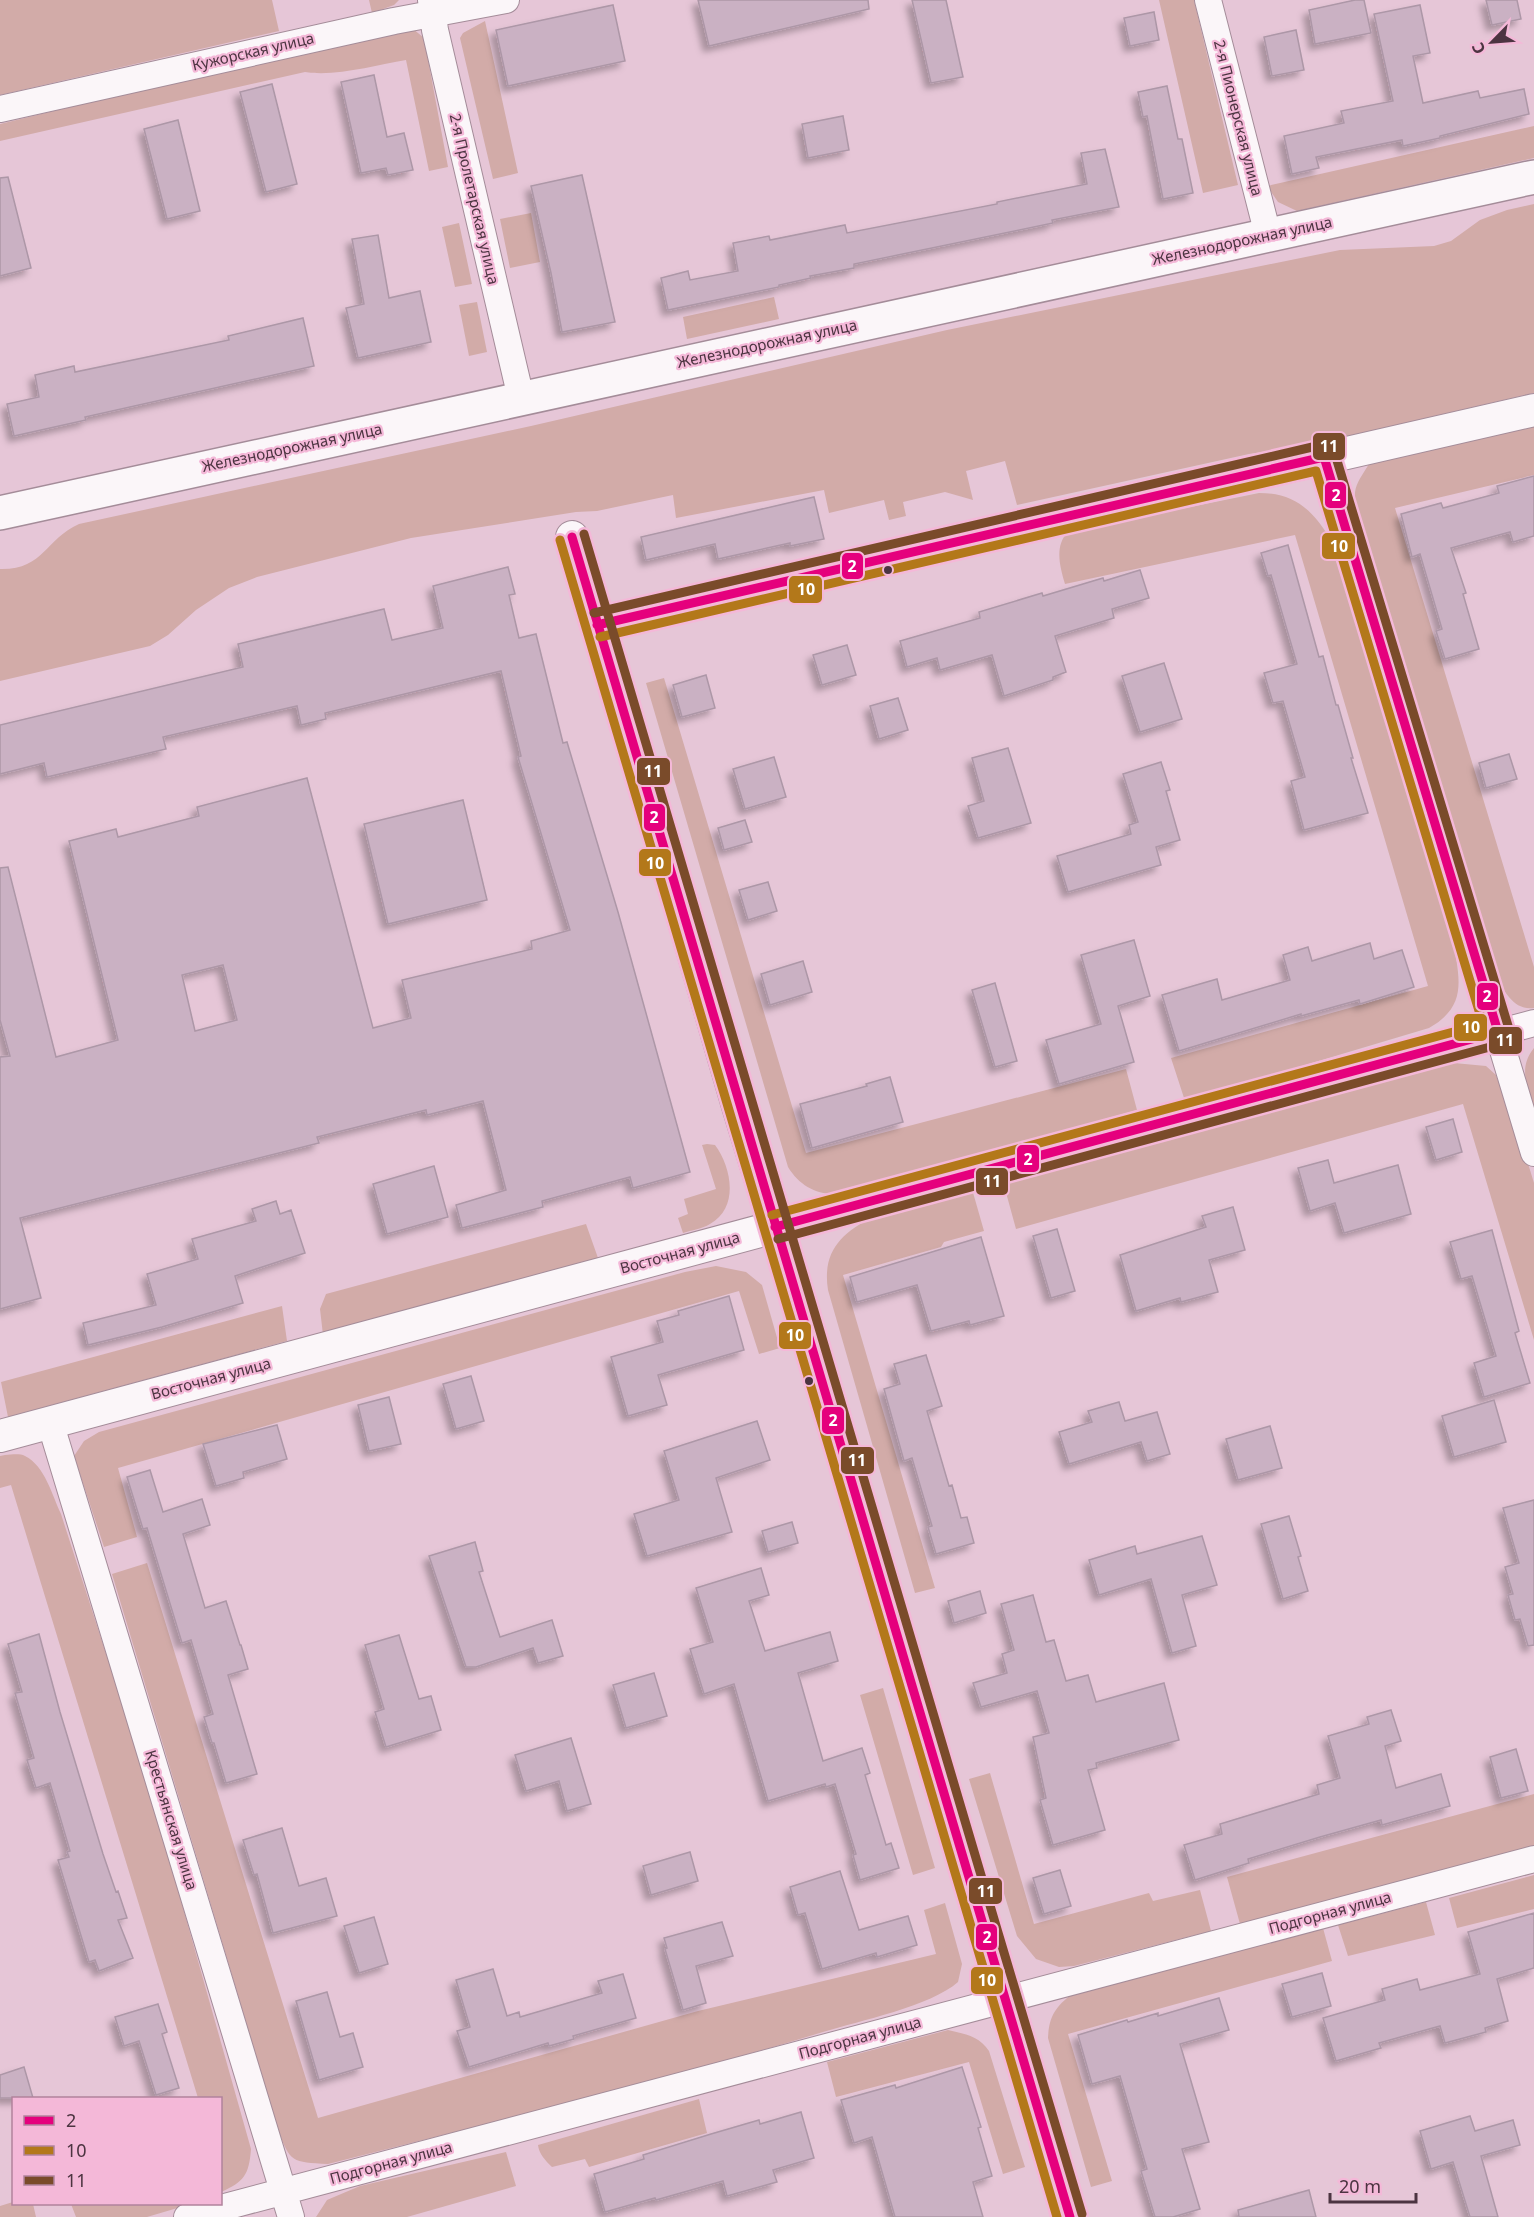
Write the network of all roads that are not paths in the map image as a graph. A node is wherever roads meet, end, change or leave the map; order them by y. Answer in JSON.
{"nodes":[{"id":1,"x":506,"y":0,"type":"edge"},
{"id":2,"x":1208,"y":0,"type":"edge"},
{"id":3,"x":433,"y":7,"type":"edge"},
{"id":4,"x":0,"y":109,"type":"edge"},
{"id":5,"x":1534,"y":177,"type":"edge"},
{"id":6,"x":1268,"y":235,"type":"junction"},
{"id":7,"x":521,"y":398,"type":"junction"},
{"id":8,"x":1534,"y":410,"type":"edge"},
{"id":9,"x":1324,"y":457,"type":"junction"},
{"id":10,"x":0,"y":513,"type":"edge"},
{"id":11,"x":572,"y":537,"type":"dead end"},
{"id":12,"x":597,"y":625,"type":"junction"},
{"id":13,"x":1534,"y":1023,"type":"edge"},
{"id":14,"x":1498,"y":1032,"type":"junction"},
{"id":15,"x":1534,"y":1153,"type":"edge"},
{"id":16,"x":775,"y":1227,"type":"junction"},
{"id":17,"x":50,"y":1422,"type":"junction"},
{"id":18,"x":0,"y":1436,"type":"edge"},
{"id":19,"x":1534,"y":1859,"type":"edge"},
{"id":20,"x":1005,"y":1999,"type":"junction"},
{"id":21,"x":283,"y":2191,"type":"junction"},
{"id":22,"x":187,"y":2217,"type":"edge"},
{"id":23,"x":291,"y":2217,"type":"edge"},
{"id":24,"x":1070,"y":2217,"type":"edge"}],
"edges":[{"from":1,"to":3,"type":"street","name":"Кужорская улица"},
{"from":2,"to":6,"type":"street","name":"2-я Пионерская улица"},
{"from":3,"to":4,"type":"street","name":"Кужорская улица"},
{"from":3,"to":7,"type":"street","name":"2-я Пролетарская улица"},
{"from":5,"to":6,"type":"main road","name":"Железнодорожная улица"},
{"from":6,"to":7,"type":"main road","name":"Железнодорожная улица"},
{"from":7,"to":10,"type":"main road","name":"Железнодорожная улица"},
{"from":8,"to":9,"type":"street"},
{"from":9,"to":12,"type":"street"},
{"from":9,"to":14,"type":"street"},
{"from":11,"to":12,"type":"street"},
{"from":12,"to":16,"type":"street"},
{"from":13,"to":14,"type":"street","name":"Восточная улица"},
{"from":14,"to":15,"type":"street"},
{"from":14,"to":16,"type":"street","name":"Восточная улица"},
{"from":16,"to":17,"type":"street","name":"Восточная улица"},
{"from":16,"to":20,"type":"street"},
{"from":17,"to":18,"type":"street","name":"Восточная улица"},
{"from":17,"to":21,"type":"street","name":"Крестьянская улица"},
{"from":19,"to":20,"type":"street","name":"Подгорная улица"},
{"from":20,"to":21,"type":"street","name":"Подгорная улица"},
{"from":20,"to":24,"type":"street"},
{"from":21,"to":22,"type":"street","name":"Подгорная улица"},
{"from":21,"to":23,"type":"street","name":"Крестьянская улица"}]}
